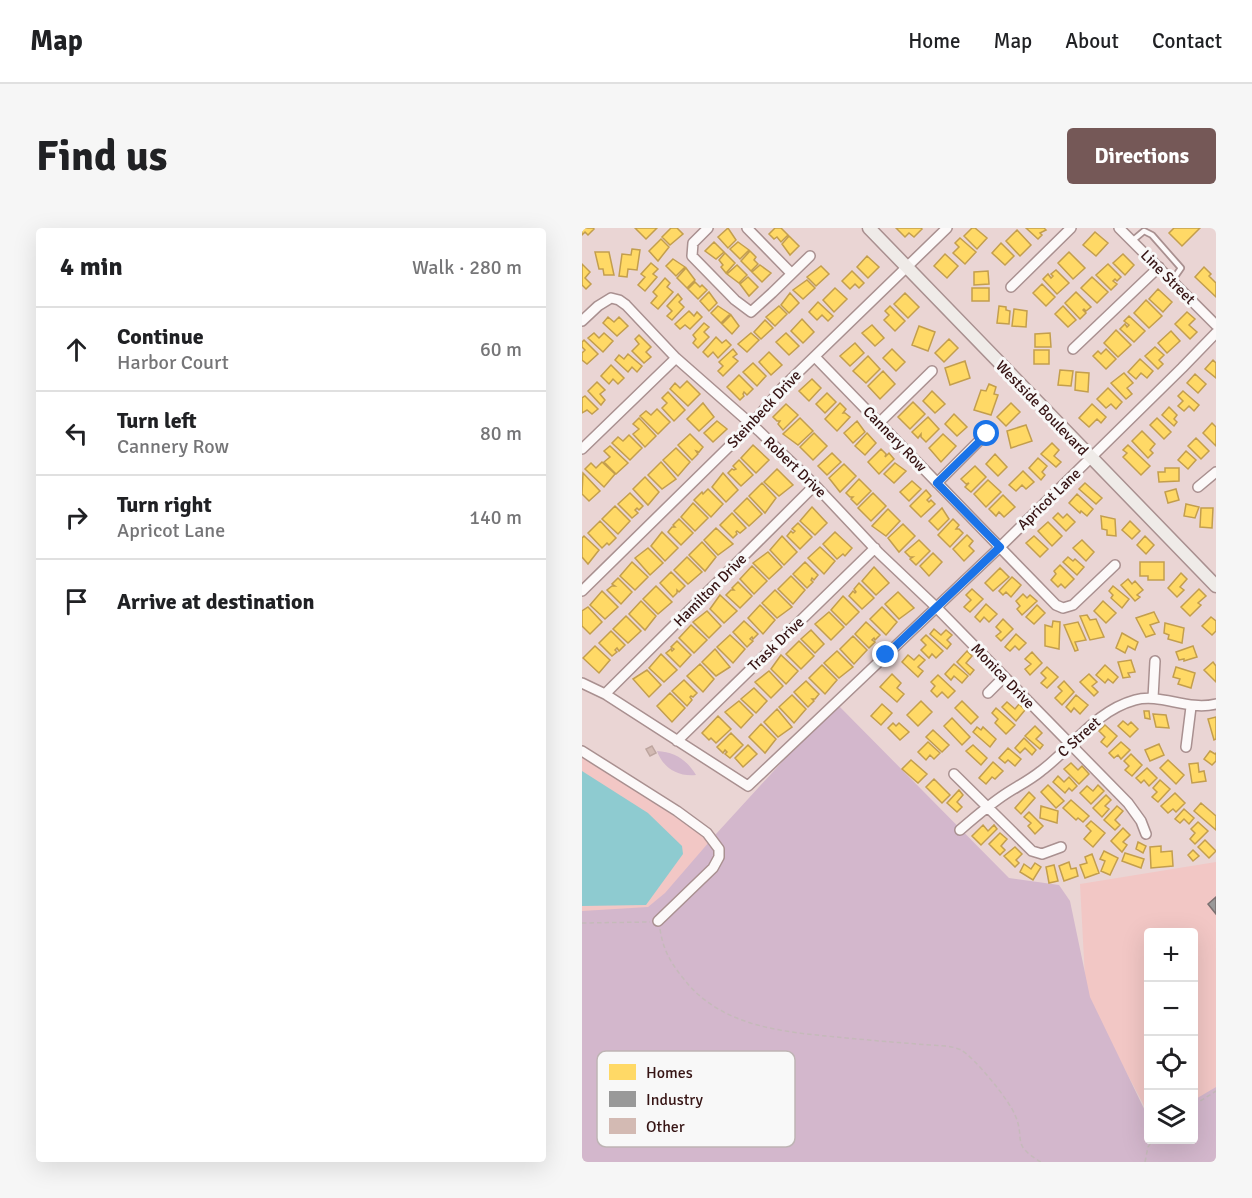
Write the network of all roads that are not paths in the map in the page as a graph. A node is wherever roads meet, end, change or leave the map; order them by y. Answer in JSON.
{"nodes":[{"id":1,"x":708,"y":228,"type":"edge"},
{"id":2,"x":747,"y":228,"type":"edge"},
{"id":3,"x":869,"y":228,"type":"edge"},
{"id":4,"x":947,"y":228,"type":"edge"},
{"id":5,"x":1071,"y":228,"type":"edge"},
{"id":6,"x":1119,"y":228,"type":"edge"},
{"id":7,"x":1153,"y":228,"type":"edge"},
{"id":8,"x":1148,"y":233,"type":"junction"},
{"id":9,"x":1132,"y":241,"type":"junction"},
{"id":10,"x":810,"y":256,"type":"dead end"},
{"id":11,"x":1159,"y":267,"type":"junction"},
{"id":12,"x":906,"y":268,"type":"junction"},
{"id":13,"x":791,"y":273,"type":"junction"},
{"id":14,"x":1172,"y":281,"type":"junction"},
{"id":15,"x":1011,"y":287,"type":"dead end"},
{"id":16,"x":582,"y":321,"type":"edge"},
{"id":17,"x":1216,"y":325,"type":"edge"},
{"id":18,"x":1216,"y":333,"type":"edge"},
{"id":19,"x":1073,"y":349,"type":"dead end"},
{"id":20,"x":815,"y":357,"type":"junction"},
{"id":21,"x":676,"y":358,"type":"junction"},
{"id":22,"x":932,"y":371,"type":"dead end"},
{"id":23,"x":879,"y":423,"type":"junction"},
{"id":24,"x":752,"y":425,"type":"junction"},
{"id":25,"x":987,"y":434,"type":"dead end"},
{"id":26,"x":582,"y":449,"type":"edge"},
{"id":27,"x":1091,"y":458,"type":"junction"},
{"id":28,"x":1216,"y":472,"type":"edge"},
{"id":29,"x":937,"y":483,"type":"junction"},
{"id":30,"x":815,"y":486,"type":"junction"},
{"id":31,"x":1198,"y":487,"type":"dead end"},
{"id":32,"x":1000,"y":547,"type":"junction"},
{"id":33,"x":875,"y":548,"type":"junction"},
{"id":34,"x":1115,"y":565,"type":"dead end"},
{"id":35,"x":1216,"y":586,"type":"edge"},
{"id":36,"x":582,"y":591,"type":"edge"},
{"id":37,"x":937,"y":608,"type":"junction"},
{"id":38,"x":1155,"y":661,"type":"dead end"},
{"id":39,"x":1004,"y":677,"type":"junction"},
{"id":40,"x":582,"y":683,"type":"edge"},
{"id":41,"x":988,"y":693,"type":"dead end"},
{"id":42,"x":605,"y":694,"type":"junction"},
{"id":43,"x":1152,"y":698,"type":"junction"},
{"id":44,"x":1216,"y":704,"type":"edge"},
{"id":45,"x":1191,"y":707,"type":"junction"},
{"id":46,"x":677,"y":741,"type":"junction"},
{"id":47,"x":1070,"y":745,"type":"junction"},
{"id":48,"x":1186,"y":747,"type":"dead end"},
{"id":49,"x":582,"y":750,"type":"edge"},
{"id":50,"x":954,"y":774,"type":"dead end"},
{"id":51,"x":987,"y":807,"type":"junction"},
{"id":52,"x":960,"y":830,"type":"dead end"},
{"id":53,"x":1146,"y":834,"type":"dead end"},
{"id":54,"x":1061,"y":847,"type":"dead end"},
{"id":55,"x":658,"y":921,"type":"road end"}],
"edges":[{"from":1,"to":13,"type":"street"},
{"from":2,"to":13,"type":"street"},
{"from":3,"to":12,"type":"street","name":"Westside Boulevard"},
{"from":4,"to":12,"type":"street","name":"Steinbeck Drive"},
{"from":5,"to":15,"type":"street"},
{"from":6,"to":9,"type":"street","name":"Line Street"},
{"from":7,"to":8,"type":"lane"},
{"from":8,"to":9,"type":"lane"},
{"from":8,"to":14,"type":"lane"},
{"from":9,"to":11,"type":"street","name":"Line Street"},
{"from":10,"to":13,"type":"street"},
{"from":11,"to":14,"type":"street","name":"Line Street"},
{"from":11,"to":19,"type":"street"},
{"from":12,"to":20,"type":"street","name":"Steinbeck Drive"},
{"from":12,"to":27,"type":"street","name":"Westside Boulevard"},
{"from":14,"to":17,"type":"street","name":"Line Street"},
{"from":16,"to":21,"type":"street","name":"Robert Drive"},
{"from":18,"to":27,"type":"street","name":"Apricot Lane"},
{"from":20,"to":23,"type":"street","name":"Cannery Row"},
{"from":20,"to":24,"type":"street","name":"Steinbeck Drive"},
{"from":21,"to":24,"type":"street","name":"Robert Drive"},
{"from":21,"to":26,"type":"street"},
{"from":22,"to":23,"type":"street"},
{"from":23,"to":29,"type":"street","name":"Cannery Row"},
{"from":24,"to":30,"type":"street","name":"Robert Drive"},
{"from":24,"to":36,"type":"street","name":"Steinbeck Drive"},
{"from":25,"to":29,"type":"street"},
{"from":27,"to":32,"type":"street","name":"Apricot Lane"},
{"from":27,"to":35,"type":"street","name":"Westside Boulevard"},
{"from":28,"to":31,"type":"street"},
{"from":29,"to":32,"type":"street","name":"Cannery Row"},
{"from":30,"to":33,"type":"street","name":"Robert Drive"},
{"from":30,"to":42,"type":"street","name":"Hamilton Drive"},
{"from":32,"to":34,"type":"street","name":"Cannery Row"},
{"from":32,"to":37,"type":"street","name":"Apricot Lane"},
{"from":33,"to":37,"type":"street","name":"Robert Drive"},
{"from":33,"to":46,"type":"street","name":"Trask Drive"},
{"from":37,"to":39,"type":"street","name":"Monica Drive"},
{"from":37,"to":46,"type":"street","name":"Apricot Lane"},
{"from":38,"to":43,"type":"street"},
{"from":39,"to":41,"type":"street"},
{"from":39,"to":47,"type":"street","name":"Monica Drive"},
{"from":40,"to":42,"type":"street"},
{"from":42,"to":46,"type":"street"},
{"from":43,"to":45,"type":"street","name":"C Street"},
{"from":43,"to":47,"type":"street","name":"C Street"},
{"from":44,"to":45,"type":"street","name":"C Street"},
{"from":45,"to":48,"type":"street"},
{"from":47,"to":51,"type":"street","name":"C Street"},
{"from":47,"to":53,"type":"street","name":"Monica Drive"},
{"from":49,"to":55,"type":"street"},
{"from":50,"to":51,"type":"street"},
{"from":51,"to":52,"type":"street","name":"C Street"},
{"from":51,"to":54,"type":"street"}]}
